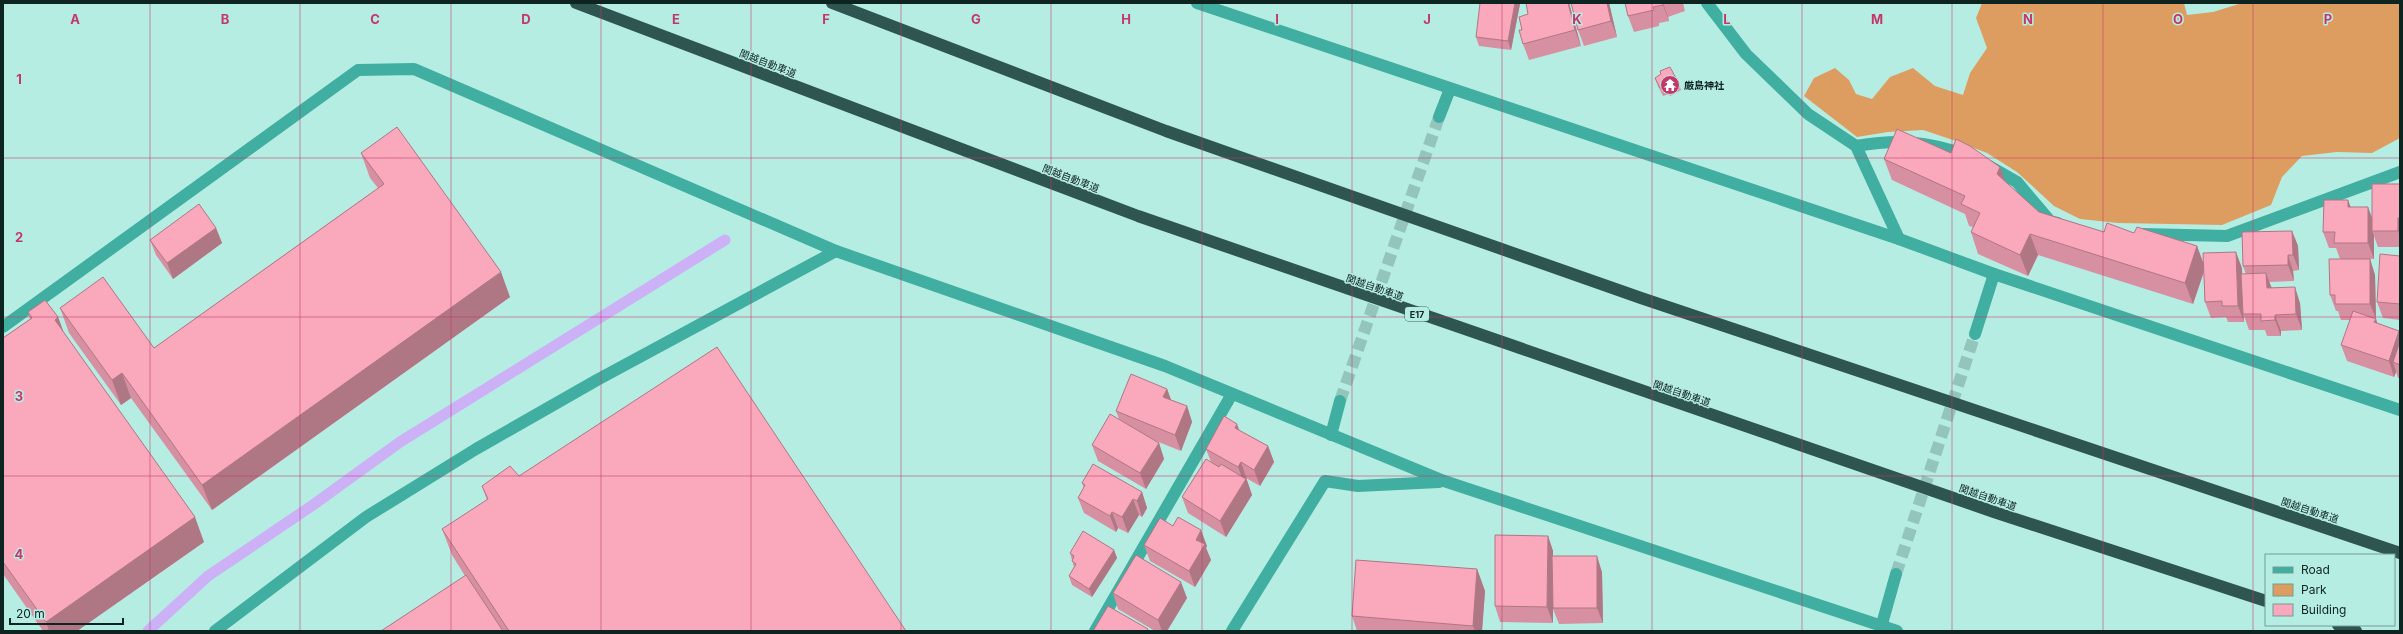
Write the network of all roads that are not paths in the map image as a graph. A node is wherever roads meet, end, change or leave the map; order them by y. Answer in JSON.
{"nodes":[{"id":1,"x":576,"y":3,"type":"edge"},
{"id":2,"x":832,"y":3,"type":"edge"},
{"id":3,"x":1197,"y":3,"type":"edge"},
{"id":4,"x":1707,"y":3,"type":"edge"},
{"id":5,"x":1450,"y":89,"type":"junction"},
{"id":6,"x":1439,"y":117,"type":"tunnel mouth"},
{"id":7,"x":1856,"y":146,"type":"junction"},
{"id":8,"x":2400,"y":172,"type":"edge"},
{"id":9,"x":2073,"y":228,"type":"edge"},
{"id":10,"x":2131,"y":233,"type":"edge"},
{"id":11,"x":1899,"y":239,"type":"junction"},
{"id":12,"x":836,"y":251,"type":"junction"},
{"id":13,"x":1994,"y":274,"type":"junction"},
{"id":14,"x":3,"y":327,"type":"edge"},
{"id":15,"x":1975,"y":334,"type":"tunnel mouth"},
{"id":16,"x":1232,"y":394,"type":"junction"},
{"id":17,"x":1340,"y":401,"type":"tunnel mouth"},
{"id":18,"x":2400,"y":410,"type":"edge"},
{"id":19,"x":1331,"y":435,"type":"junction"},
{"id":20,"x":1444,"y":481,"type":"junction"},
{"id":21,"x":2400,"y":553,"type":"edge"},
{"id":22,"x":1896,"y":574,"type":"tunnel mouth"},
{"id":23,"x":2265,"y":601,"type":"edge"},
{"id":24,"x":2341,"y":626,"type":"edge"},
{"id":25,"x":1880,"y":628,"type":"edge"},
{"id":26,"x":215,"y":631,"type":"edge"},
{"id":27,"x":1095,"y":631,"type":"edge"},
{"id":28,"x":1232,"y":631,"type":"edge"},
{"id":29,"x":1897,"y":631,"type":"edge"},
{"id":30,"x":2356,"y":631,"type":"edge"}],
"edges":[{"from":1,"to":23,"type":"highway","name":"関越自動車道","number":"E17"},
{"from":2,"to":21,"type":"highway","name":"関越自動車道"},
{"from":3,"to":5,"type":"street"},
{"from":4,"to":7,"type":"street"},
{"from":5,"to":6,"type":"street"},
{"from":5,"to":11,"type":"street"},
{"from":7,"to":9,"type":"street"},
{"from":7,"to":11,"type":"street"},
{"from":8,"to":10,"type":"street"},
{"from":11,"to":13,"type":"street"},
{"from":12,"to":14,"type":"street"},
{"from":12,"to":16,"type":"street"},
{"from":12,"to":26,"type":"street"},
{"from":13,"to":15,"type":"street"},
{"from":13,"to":18,"type":"street"},
{"from":16,"to":19,"type":"street"},
{"from":16,"to":27,"type":"street"},
{"from":17,"to":19,"type":"street"},
{"from":19,"to":20,"type":"street"},
{"from":20,"to":25,"type":"street"},
{"from":20,"to":28,"type":"street"},
{"from":22,"to":25,"type":"street"},
{"from":24,"to":30,"type":"highway"},
{"from":25,"to":29,"type":"street"}]}
